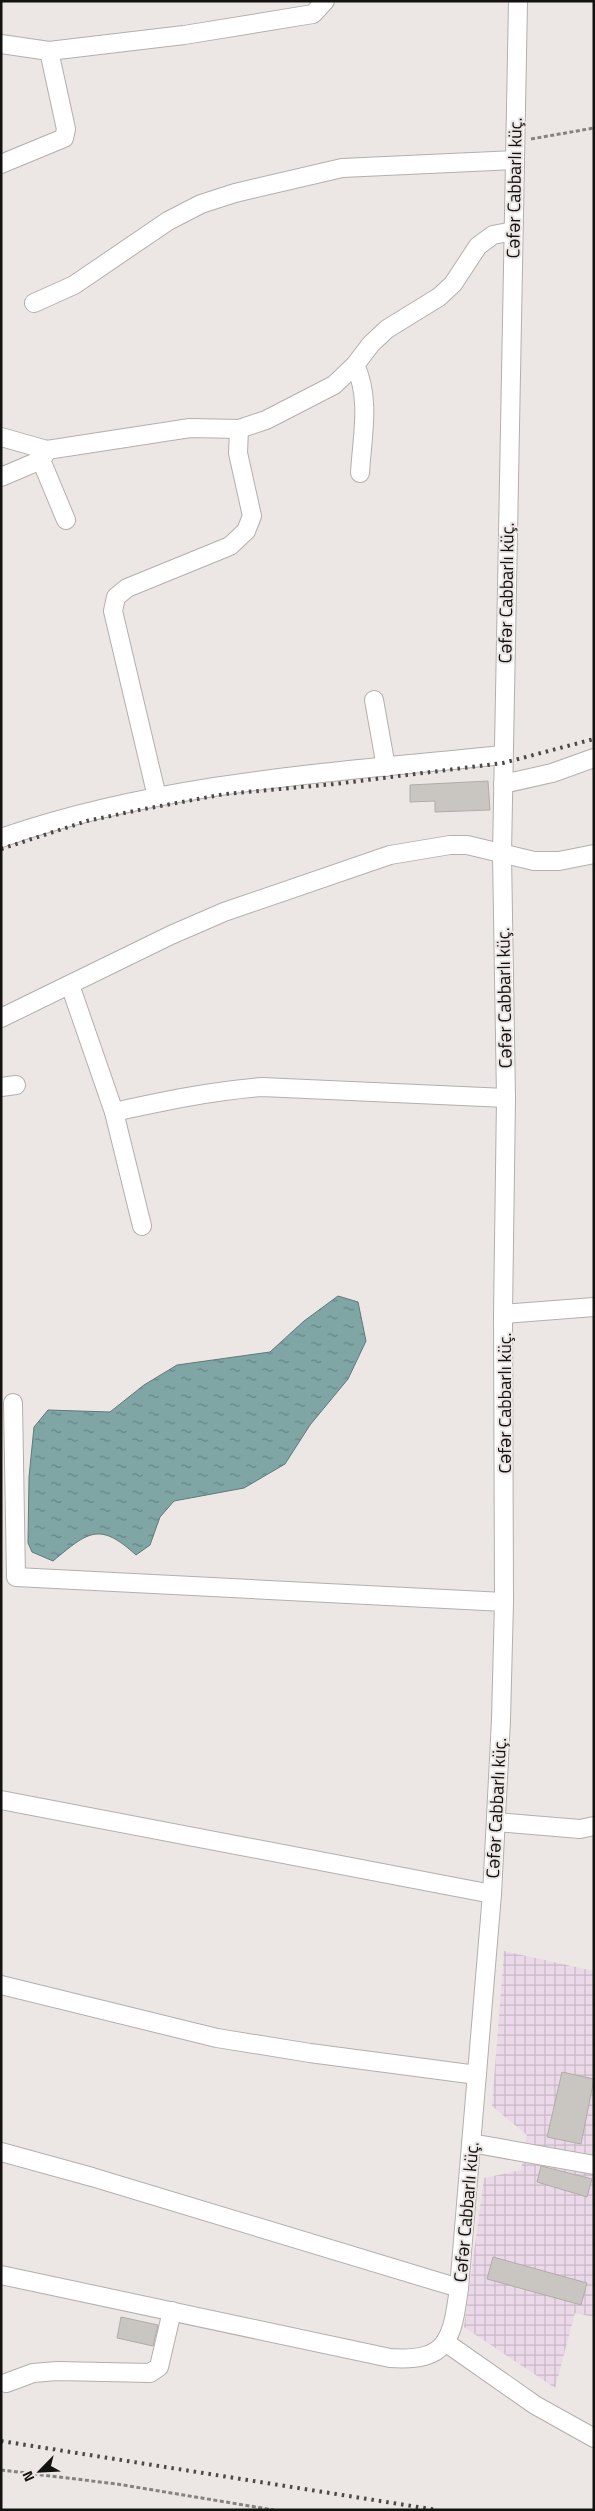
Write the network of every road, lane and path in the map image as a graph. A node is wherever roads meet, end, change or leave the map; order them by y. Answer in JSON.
{"nodes":[{"id":1,"x":325,"y":1,"type":"edge"},
{"id":2,"x":518,"y":1,"type":"edge"},
{"id":3,"x":1,"y":44,"type":"edge"},
{"id":4,"x":49,"y":51,"type":"junction"},
{"id":5,"x":594,"y":128,"type":"edge"},
{"id":6,"x":515,"y":142,"type":"junction"},
{"id":7,"x":515,"y":160,"type":"junction"},
{"id":8,"x":1,"y":164,"type":"edge"},
{"id":9,"x":513,"y":231,"type":"junction"},
{"id":10,"x":34,"y":303,"type":"dead end"},
{"id":11,"x":355,"y":365,"type":"junction"},
{"id":12,"x":239,"y":429,"type":"junction"},
{"id":13,"x":1,"y":437,"type":"edge"},
{"id":14,"x":44,"y":455,"type":"junction"},
{"id":15,"x":360,"y":473,"type":"dead end"},
{"id":16,"x":1,"y":477,"type":"edge"},
{"id":17,"x":66,"y":520,"type":"dead end"},
{"id":18,"x":374,"y":700,"type":"dead end"},
{"id":19,"x":503,"y":755,"type":"junction"},
{"id":20,"x":594,"y":758,"type":"edge"},
{"id":21,"x":386,"y":767,"type":"junction"},
{"id":22,"x":503,"y":784,"type":"junction"},
{"id":23,"x":157,"y":797,"type":"junction"},
{"id":24,"x":1,"y":838,"type":"edge"},
{"id":25,"x":502,"y":854,"type":"junction"},
{"id":26,"x":594,"y":854,"type":"edge"},
{"id":27,"x":70,"y":985,"type":"junction"},
{"id":28,"x":1,"y":1018,"type":"edge"},
{"id":29,"x":506,"y":1098,"type":"junction"},
{"id":30,"x":114,"y":1112,"type":"junction"},
{"id":31,"x":142,"y":1226,"type":"dead end"},
{"id":32,"x":594,"y":1307,"type":"edge"},
{"id":33,"x":503,"y":1314,"type":"junction"},
{"id":34,"x":13,"y":1403,"type":"dead end"},
{"id":35,"x":504,"y":1602,"type":"junction"},
{"id":36,"x":1,"y":1800,"type":"edge"},
{"id":37,"x":496,"y":1822,"type":"junction"},
{"id":38,"x":594,"y":1826,"type":"edge"},
{"id":39,"x":492,"y":1894,"type":"junction"},
{"id":40,"x":1,"y":1985,"type":"edge"},
{"id":41,"x":477,"y":2075,"type":"junction"},
{"id":42,"x":471,"y":2144,"type":"junction"},
{"id":43,"x":1,"y":2152,"type":"edge"},
{"id":44,"x":594,"y":2165,"type":"edge"},
{"id":45,"x":1,"y":2275,"type":"edge"},
{"id":46,"x":460,"y":2288,"type":"junction"},
{"id":47,"x":172,"y":2311,"type":"junction"},
{"id":48,"x":445,"y":2342,"type":"junction"},
{"id":49,"x":6,"y":2383,"type":"dead end"},
{"id":50,"x":594,"y":2438,"type":"edge"},
{"id":51,"x":1,"y":2470,"type":"edge"},
{"id":52,"x":274,"y":2510,"type":"edge"}],
"edges":[{"from":1,"to":4,"type":"street"},
{"from":2,"to":6,"type":"street","name":"Cəfər Cabbarlı küç."},
{"from":3,"to":4,"type":"street"},
{"from":4,"to":8,"type":"street"},
{"from":5,"to":6,"type":"path"},
{"from":6,"to":7,"type":"street","name":"Cəfər Cabbarlı küç."},
{"from":7,"to":9,"type":"street","name":"Cəfər Cabbarlı küç."},
{"from":7,"to":10,"type":"street"},
{"from":9,"to":11,"type":"street"},
{"from":9,"to":19,"type":"street","name":"Cəfər Cabbarlı küç."},
{"from":11,"to":12,"type":"street"},
{"from":11,"to":15,"type":"street"},
{"from":12,"to":14,"type":"street"},
{"from":12,"to":23,"type":"street"},
{"from":13,"to":14,"type":"street"},
{"from":14,"to":16,"type":"street"},
{"from":14,"to":17,"type":"street"},
{"from":18,"to":21,"type":"street"},
{"from":19,"to":21,"type":"street"},
{"from":19,"to":22,"type":"street","name":"Cəfər Cabbarlı küç."},
{"from":20,"to":22,"type":"street"},
{"from":21,"to":23,"type":"street"},
{"from":22,"to":25,"type":"street","name":"Cəfər Cabbarlı küç."},
{"from":23,"to":24,"type":"street"},
{"from":25,"to":26,"type":"street"},
{"from":25,"to":27,"type":"street"},
{"from":25,"to":29,"type":"street","name":"Cəfər Cabbarlı küç."},
{"from":27,"to":28,"type":"street"},
{"from":27,"to":30,"type":"street"},
{"from":29,"to":30,"type":"street"},
{"from":29,"to":33,"type":"street","name":"Cəfər Cabbarlı küç."},
{"from":30,"to":31,"type":"street"},
{"from":32,"to":33,"type":"street"},
{"from":33,"to":35,"type":"street","name":"Cəfər Cabbarlı küç."},
{"from":34,"to":35,"type":"street"},
{"from":35,"to":37,"type":"street","name":"Cəfər Cabbarlı küç."},
{"from":36,"to":39,"type":"street"},
{"from":37,"to":38,"type":"street"},
{"from":37,"to":39,"type":"street","name":"Cəfər Cabbarlı küç."},
{"from":39,"to":41,"type":"street","name":"Cəfər Cabbarlı küç."},
{"from":40,"to":41,"type":"street"},
{"from":41,"to":42,"type":"street","name":"Cəfər Cabbarlı küç."},
{"from":42,"to":44,"type":"street"},
{"from":42,"to":46,"type":"street","name":"Cəfər Cabbarlı küç."},
{"from":43,"to":46,"type":"street"},
{"from":45,"to":47,"type":"street","name":"Cəfər Cabbarlı küç."},
{"from":46,"to":48,"type":"street","name":"Cəfər Cabbarlı küç."},
{"from":47,"to":48,"type":"street","name":"Cəfər Cabbarlı küç."},
{"from":47,"to":49,"type":"street"},
{"from":48,"to":50,"type":"street"},
{"from":51,"to":52,"type":"path"}]}
